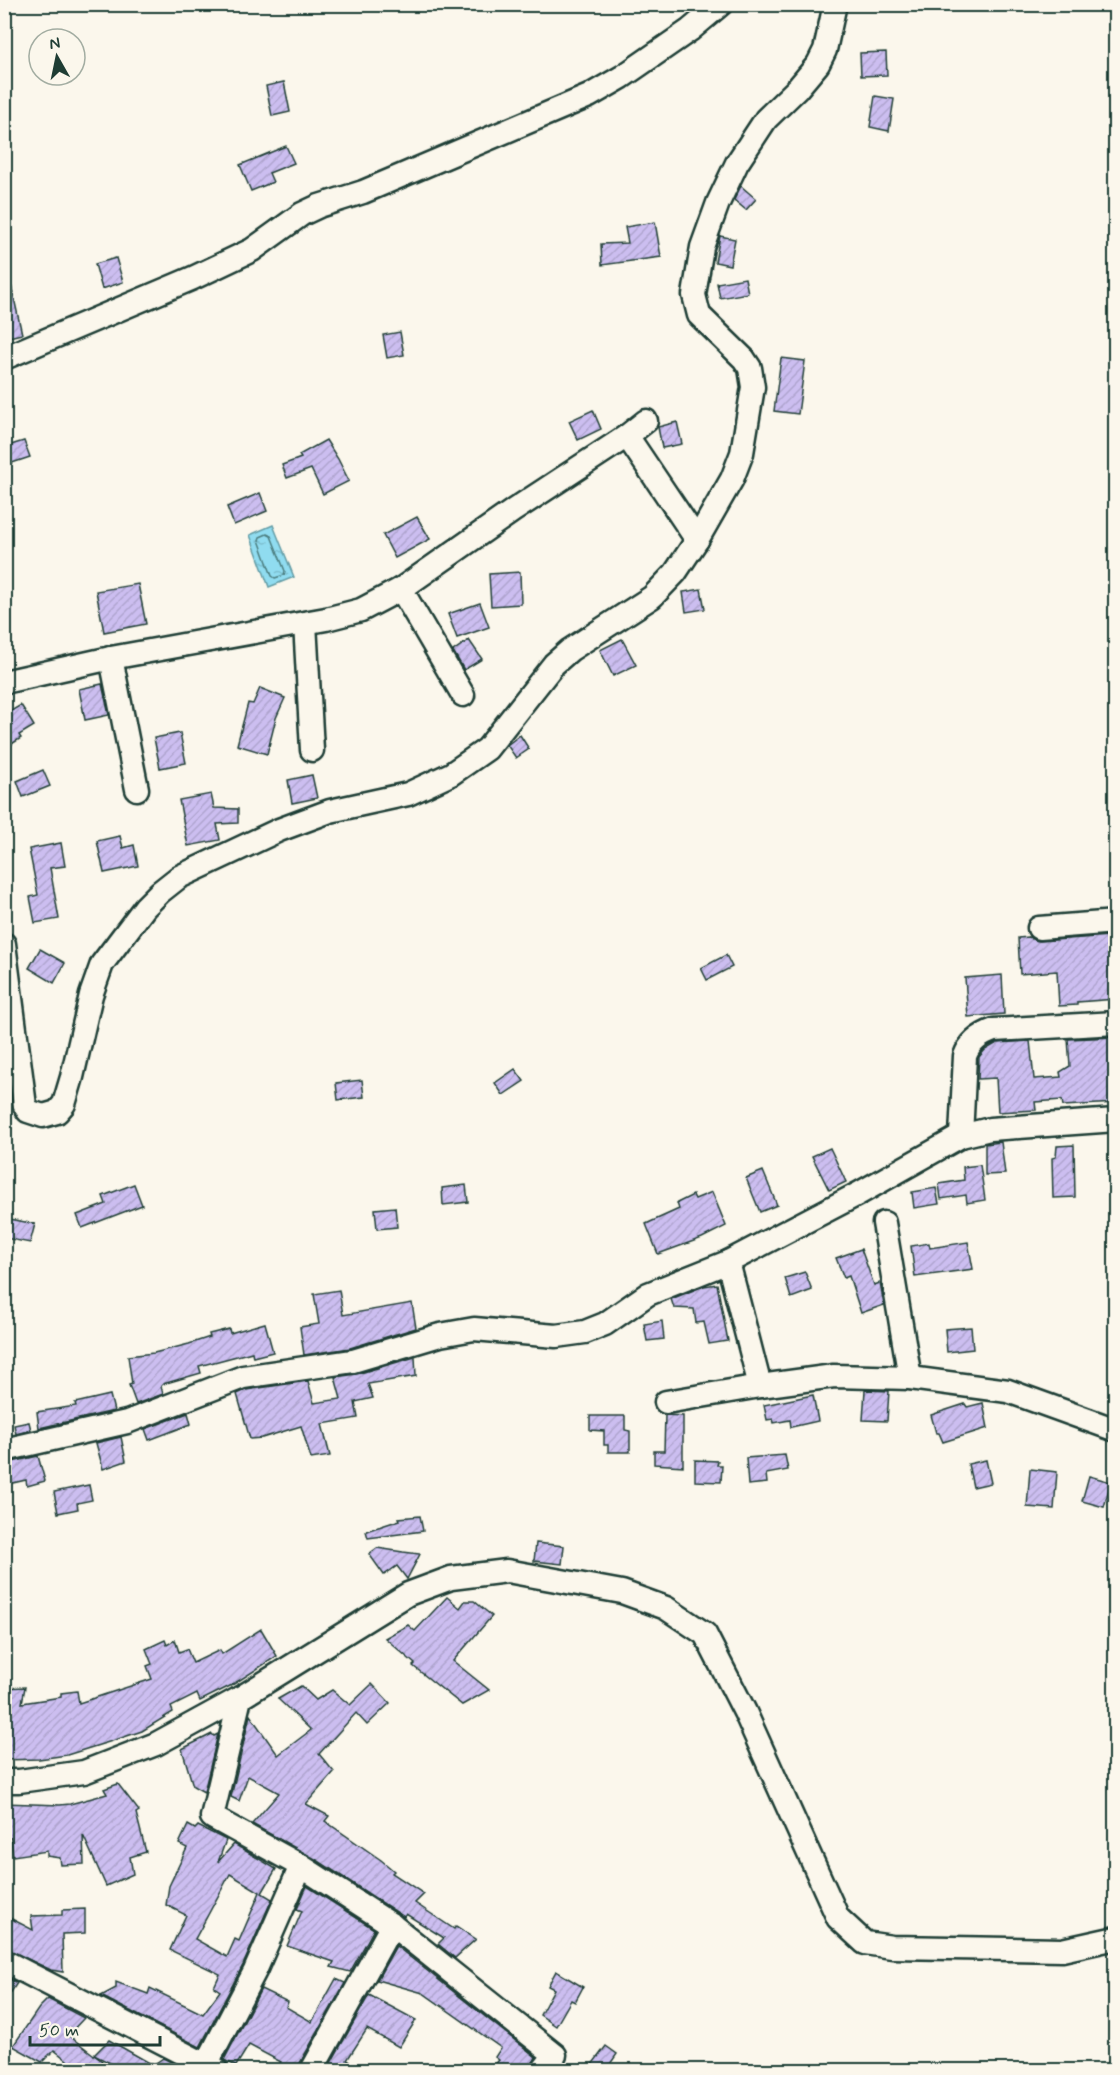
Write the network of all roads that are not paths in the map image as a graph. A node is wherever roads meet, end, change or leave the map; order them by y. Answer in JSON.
{"nodes":[{"id":1,"x":721,"y":4,"type":"edge"},
{"id":2,"x":835,"y":4,"type":"edge"},
{"id":3,"x":4,"y":358,"type":"edge"},
{"id":4,"x":646,"y":421,"type":"dead end"},
{"id":5,"x":627,"y":436,"type":"junction"},
{"id":6,"x":697,"y":540,"type":"junction"},
{"id":7,"x":401,"y":589,"type":"junction"},
{"id":8,"x":305,"y":623,"type":"junction"},
{"id":9,"x":111,"y":658,"type":"junction"},
{"id":10,"x":4,"y":682,"type":"edge"},
{"id":11,"x":463,"y":695,"type":"dead end"},
{"id":12,"x":312,"y":750,"type":"dead end"},
{"id":13,"x":137,"y":789,"type":"dead end"},
{"id":14,"x":1116,"y":922,"type":"edge"},
{"id":15,"x":1039,"y":928,"type":"dead end"},
{"id":16,"x":4,"y":944,"type":"edge"},
{"id":17,"x":1116,"y":1023,"type":"edge"},
{"id":18,"x":1116,"y":1120,"type":"edge"},
{"id":19,"x":961,"y":1136,"type":"junction"},
{"id":20,"x":884,"y":1223,"type":"dead end"},
{"id":21,"x":728,"y":1262,"type":"junction"},
{"id":22,"x":910,"y":1378,"type":"junction"},
{"id":23,"x":760,"y":1386,"type":"junction"},
{"id":24,"x":666,"y":1402,"type":"dead end"},
{"id":25,"x":1116,"y":1430,"type":"edge"},
{"id":26,"x":4,"y":1450,"type":"edge"},
{"id":27,"x":240,"y":1698,"type":"junction"},
{"id":28,"x":4,"y":1781,"type":"edge"},
{"id":29,"x":301,"y":1866,"type":"junction"},
{"id":30,"x":393,"y":1925,"type":"junction"},
{"id":31,"x":1116,"y":1938,"type":"edge"},
{"id":32,"x":4,"y":1961,"type":"edge"},
{"id":33,"x":207,"y":2069,"type":"edge"},
{"id":34,"x":312,"y":2070,"type":"edge"},
{"id":35,"x":543,"y":2070,"type":"edge"}],
"edges":[{"from":1,"to":3,"type":"street"},
{"from":2,"to":6,"type":"street"},
{"from":4,"to":5,"type":"street"},
{"from":5,"to":6,"type":"street"},
{"from":5,"to":7,"type":"street"},
{"from":6,"to":16,"type":"street"},
{"from":7,"to":8,"type":"street"},
{"from":7,"to":11,"type":"street"},
{"from":8,"to":9,"type":"street"},
{"from":8,"to":12,"type":"street"},
{"from":9,"to":10,"type":"street"},
{"from":9,"to":13,"type":"street"},
{"from":14,"to":15,"type":"street"},
{"from":17,"to":19,"type":"street"},
{"from":18,"to":19,"type":"street"},
{"from":19,"to":21,"type":"street"},
{"from":20,"to":22,"type":"street"},
{"from":21,"to":23,"type":"street"},
{"from":21,"to":26,"type":"street"},
{"from":22,"to":23,"type":"street"},
{"from":22,"to":25,"type":"street"},
{"from":23,"to":24,"type":"street"},
{"from":27,"to":28,"type":"street"},
{"from":27,"to":29,"type":"street"},
{"from":27,"to":31,"type":"street"},
{"from":29,"to":30,"type":"street"},
{"from":29,"to":33,"type":"street"},
{"from":30,"to":34,"type":"street"},
{"from":30,"to":35,"type":"street"},
{"from":32,"to":33,"type":"street"}]}
